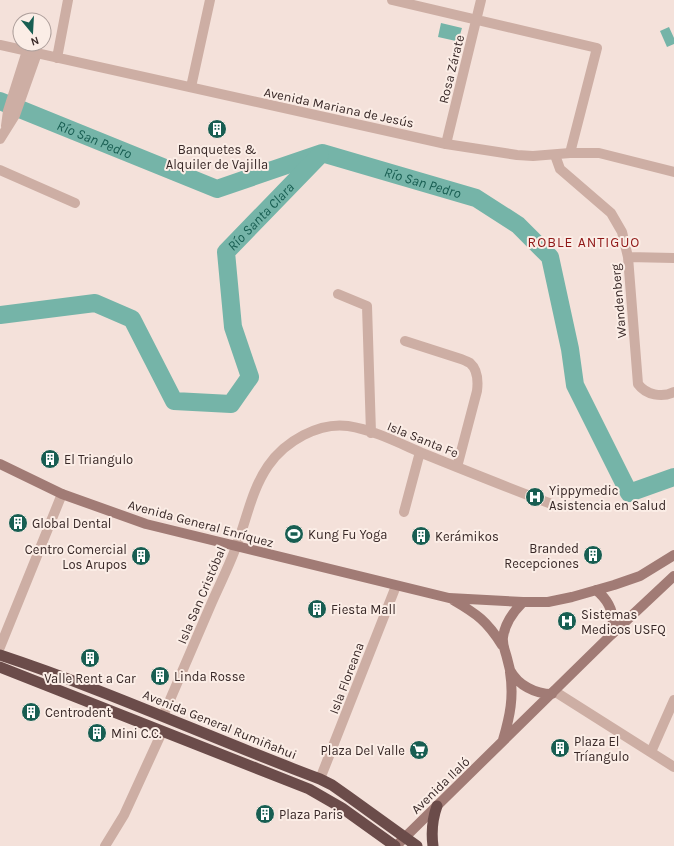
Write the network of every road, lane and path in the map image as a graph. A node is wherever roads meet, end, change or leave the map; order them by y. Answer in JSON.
{"nodes":[{"id":1,"x":68,"y":0,"type":"edge"},
{"id":2,"x":210,"y":0,"type":"edge"},
{"id":3,"x":392,"y":0,"type":"edge"},
{"id":4,"x":481,"y":0,"type":"edge"},
{"id":5,"x":476,"y":20,"type":"junction"},
{"id":6,"x":0,"y":45,"type":"edge"},
{"id":7,"x":12,"y":48,"type":"edge"},
{"id":8,"x":32,"y":52,"type":"joint"},
{"id":9,"x":57,"y":58,"type":"junction"},
{"id":10,"x":191,"y":87,"type":"junction"},
{"id":11,"x":3,"y":135,"type":"edge"},
{"id":12,"x":446,"y":144,"type":"junction"},
{"id":13,"x":570,"y":153,"type":"junction"},
{"id":14,"x":555,"y":155,"type":"junction"},
{"id":15,"x":0,"y":170,"type":"edge"},
{"id":16,"x":674,"y":172,"type":"edge"},
{"id":17,"x":75,"y":203,"type":"dead end"},
{"id":18,"x":628,"y":257,"type":"junction"},
{"id":19,"x":674,"y":258,"type":"edge"},
{"id":20,"x":338,"y":294,"type":"dead end"},
{"id":21,"x":405,"y":342,"type":"dead end"},
{"id":22,"x":674,"y":392,"type":"edge"},
{"id":23,"x":371,"y":433,"type":"junction"},
{"id":24,"x":287,"y":446,"type":"joint"},
{"id":25,"x":420,"y":452,"type":"junction"},
{"id":26,"x":0,"y":464,"type":"edge"},
{"id":27,"x":457,"y":467,"type":"junction"},
{"id":28,"x":62,"y":494,"type":"junction"},
{"id":29,"x":549,"y":503,"type":"dead end"},
{"id":30,"x":404,"y":512,"type":"dead end"},
{"id":31,"x":236,"y":547,"type":"junction"},
{"id":32,"x":674,"y":555,"type":"edge"},
{"id":33,"x":674,"y":576,"type":"edge"},
{"id":34,"x":396,"y":586,"type":"junction"},
{"id":35,"x":596,"y":590,"type":"junction"},
{"id":36,"x":450,"y":598,"type":"junction"},
{"id":37,"x":523,"y":602,"type":"junction"},
{"id":38,"x":611,"y":635,"type":"junction"},
{"id":39,"x":502,"y":645,"type":"junction"},
{"id":40,"x":0,"y":647,"type":"edge"},
{"id":41,"x":0,"y":655,"type":"edge"},
{"id":42,"x":0,"y":667,"type":"edge"},
{"id":43,"x":510,"y":670,"type":"junction"},
{"id":44,"x":553,"y":692,"type":"junction"},
{"id":45,"x":674,"y":700,"type":"edge"},
{"id":46,"x":163,"y":716,"type":"junction"},
{"id":47,"x":162,"y":732,"type":"junction"},
{"id":48,"x":503,"y":742,"type":"junction"},
{"id":49,"x":651,"y":752,"type":"junction"},
{"id":50,"x":674,"y":767,"type":"edge"},
{"id":51,"x":320,"y":780,"type":"junction"},
{"id":52,"x":438,"y":806,"type":"junction"},
{"id":53,"x":405,"y":837,"type":"junction"},
{"id":54,"x":105,"y":846,"type":"edge"},
{"id":55,"x":396,"y":846,"type":"edge"},
{"id":56,"x":417,"y":846,"type":"edge"},
{"id":57,"x":433,"y":846,"type":"edge"}],
"edges":[{"from":1,"to":9,"type":"street"},
{"from":2,"to":10,"type":"street"},
{"from":3,"to":5,"type":"street"},
{"from":4,"to":5,"type":"street","name":"Rosa Zárate"},
{"from":5,"to":12,"type":"street","name":"Rosa Zárate"},
{"from":5,"to":13,"type":"street"},
{"from":6,"to":7,"type":"street","name":"Avenida Mariana de Jesús"},
{"from":8,"to":9,"type":"street","name":"Avenida Mariana de Jesús"},
{"from":8,"to":11,"type":"street"},
{"from":9,"to":10,"type":"street","name":"Avenida Mariana de Jesús"},
{"from":10,"to":12,"type":"street","name":"Avenida Mariana de Jesús"},
{"from":12,"to":14,"type":"street","name":"Avenida Mariana de Jesús"},
{"from":13,"to":14,"type":"street","name":"Avenida Mariana de Jesús"},
{"from":13,"to":16,"type":"street","name":"Avenida Mariana de Jesús"},
{"from":14,"to":18,"type":"street","name":"Wandenberg"},
{"from":15,"to":17,"type":"street"},
{"from":18,"to":19,"type":"street"},
{"from":18,"to":22,"type":"street","name":"Wandenberg"},
{"from":20,"to":23,"type":"street"},
{"from":21,"to":27,"type":"street"},
{"from":23,"to":24,"type":"street","name":"Isla Santa Fe"},
{"from":23,"to":25,"type":"street","name":"Isla Santa Fe"},
{"from":24,"to":31,"type":"street","name":"Isla San Cristóbal"},
{"from":25,"to":27,"type":"street","name":"Isla Santa Fe"},
{"from":25,"to":30,"type":"street"},
{"from":26,"to":28,"type":"main road","name":"Avenida General Enríquez"},
{"from":27,"to":29,"type":"street","name":"Isla Santa Fe"},
{"from":28,"to":31,"type":"main road","name":"Avenida General Enríquez"},
{"from":28,"to":40,"type":"street"},
{"from":31,"to":34,"type":"main road","name":"Avenida General Enríquez"},
{"from":31,"to":46,"type":"street","name":"Isla San Cristóbal"},
{"from":32,"to":35,"type":"main road"},
{"from":33,"to":38,"type":"main road"},
{"from":34,"to":36,"type":"main road","name":"Avenida General Enríquez"},
{"from":34,"to":51,"type":"street","name":"Isla Floreana"},
{"from":35,"to":37,"type":"main road"},
{"from":35,"to":38,"type":"main road"},
{"from":36,"to":37,"type":"main road","name":"Avenida General Enríquez"},
{"from":36,"to":39,"type":"main road","name":"Avenida General Enríquez"},
{"from":37,"to":39,"type":"main road"},
{"from":38,"to":44,"type":"main road"},
{"from":39,"to":43,"type":"main road"},
{"from":41,"to":46,"type":"highway","name":"Avenida General Rumiñahui"},
{"from":42,"to":47,"type":"highway"},
{"from":43,"to":44,"type":"main road"},
{"from":43,"to":48,"type":"main road"},
{"from":44,"to":48,"type":"main road","name":"Avenida Ilaló"},
{"from":44,"to":49,"type":"street"},
{"from":45,"to":49,"type":"street"},
{"from":46,"to":51,"type":"highway","name":"Avenida General Rumiñahui"},
{"from":47,"to":54,"type":"street"},
{"from":47,"to":55,"type":"highway"},
{"from":48,"to":52,"type":"main road","name":"Avenida Ilaló"},
{"from":49,"to":50,"type":"street"},
{"from":51,"to":53,"type":"highway","name":"Avenida General Rumiñahui"},
{"from":52,"to":53,"type":"main road","name":"Avenida Ilaló"},
{"from":52,"to":57,"type":"highway"},
{"from":53,"to":55,"type":"main road","name":"Avenida Ilaló"},
{"from":53,"to":56,"type":"highway","name":"Avenida General Rumiñahui"}]}
